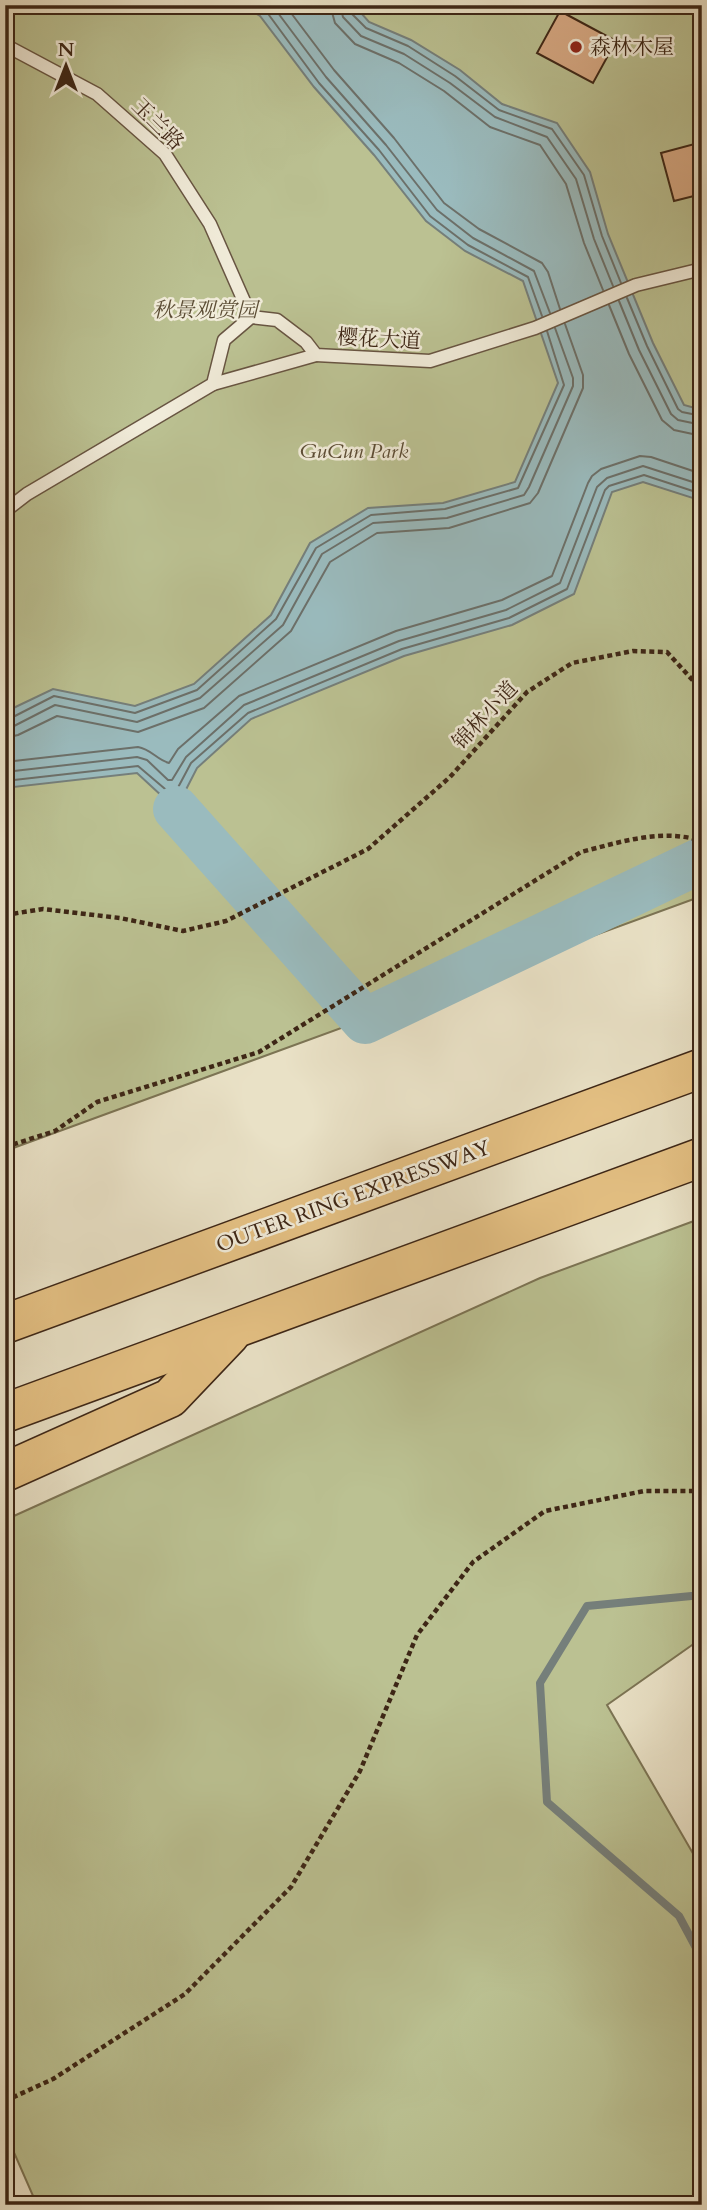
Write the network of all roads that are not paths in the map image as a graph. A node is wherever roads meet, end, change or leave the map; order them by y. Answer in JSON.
{"nodes":[{"id":1,"x":5,"y":46,"type":"edge"},
{"id":2,"x":702,"y":269,"type":"edge"},
{"id":3,"x":251,"y":317,"type":"junction"},
{"id":4,"x":316,"y":355,"type":"junction"},
{"id":5,"x":213,"y":384,"type":"junction"},
{"id":6,"x":5,"y":511,"type":"edge"},
{"id":7,"x":702,"y":1068,"type":"edge"},
{"id":8,"x":702,"y":1157,"type":"edge"},
{"id":9,"x":5,"y":1324,"type":"edge"},
{"id":10,"x":237,"y":1328,"type":"junction"},
{"id":11,"x":5,"y":1413,"type":"edge"},
{"id":12,"x":5,"y":1472,"type":"edge"}],
"edges":[{"from":1,"to":3,"type":"lane","name":"玉兰路"},
{"from":2,"to":4,"type":"lane","name":"樱花大道"},
{"from":3,"to":4,"type":"lane","name":"樱花大道"},
{"from":3,"to":5,"type":"lane"},
{"from":4,"to":5,"type":"lane"},
{"from":5,"to":6,"type":"lane"},
{"from":7,"to":9,"type":"highway","name":"OUTER RING EXPRESSWAY"},
{"from":8,"to":10,"type":"highway"},
{"from":10,"to":11,"type":"highway"},
{"from":10,"to":12,"type":"highway"}]}
